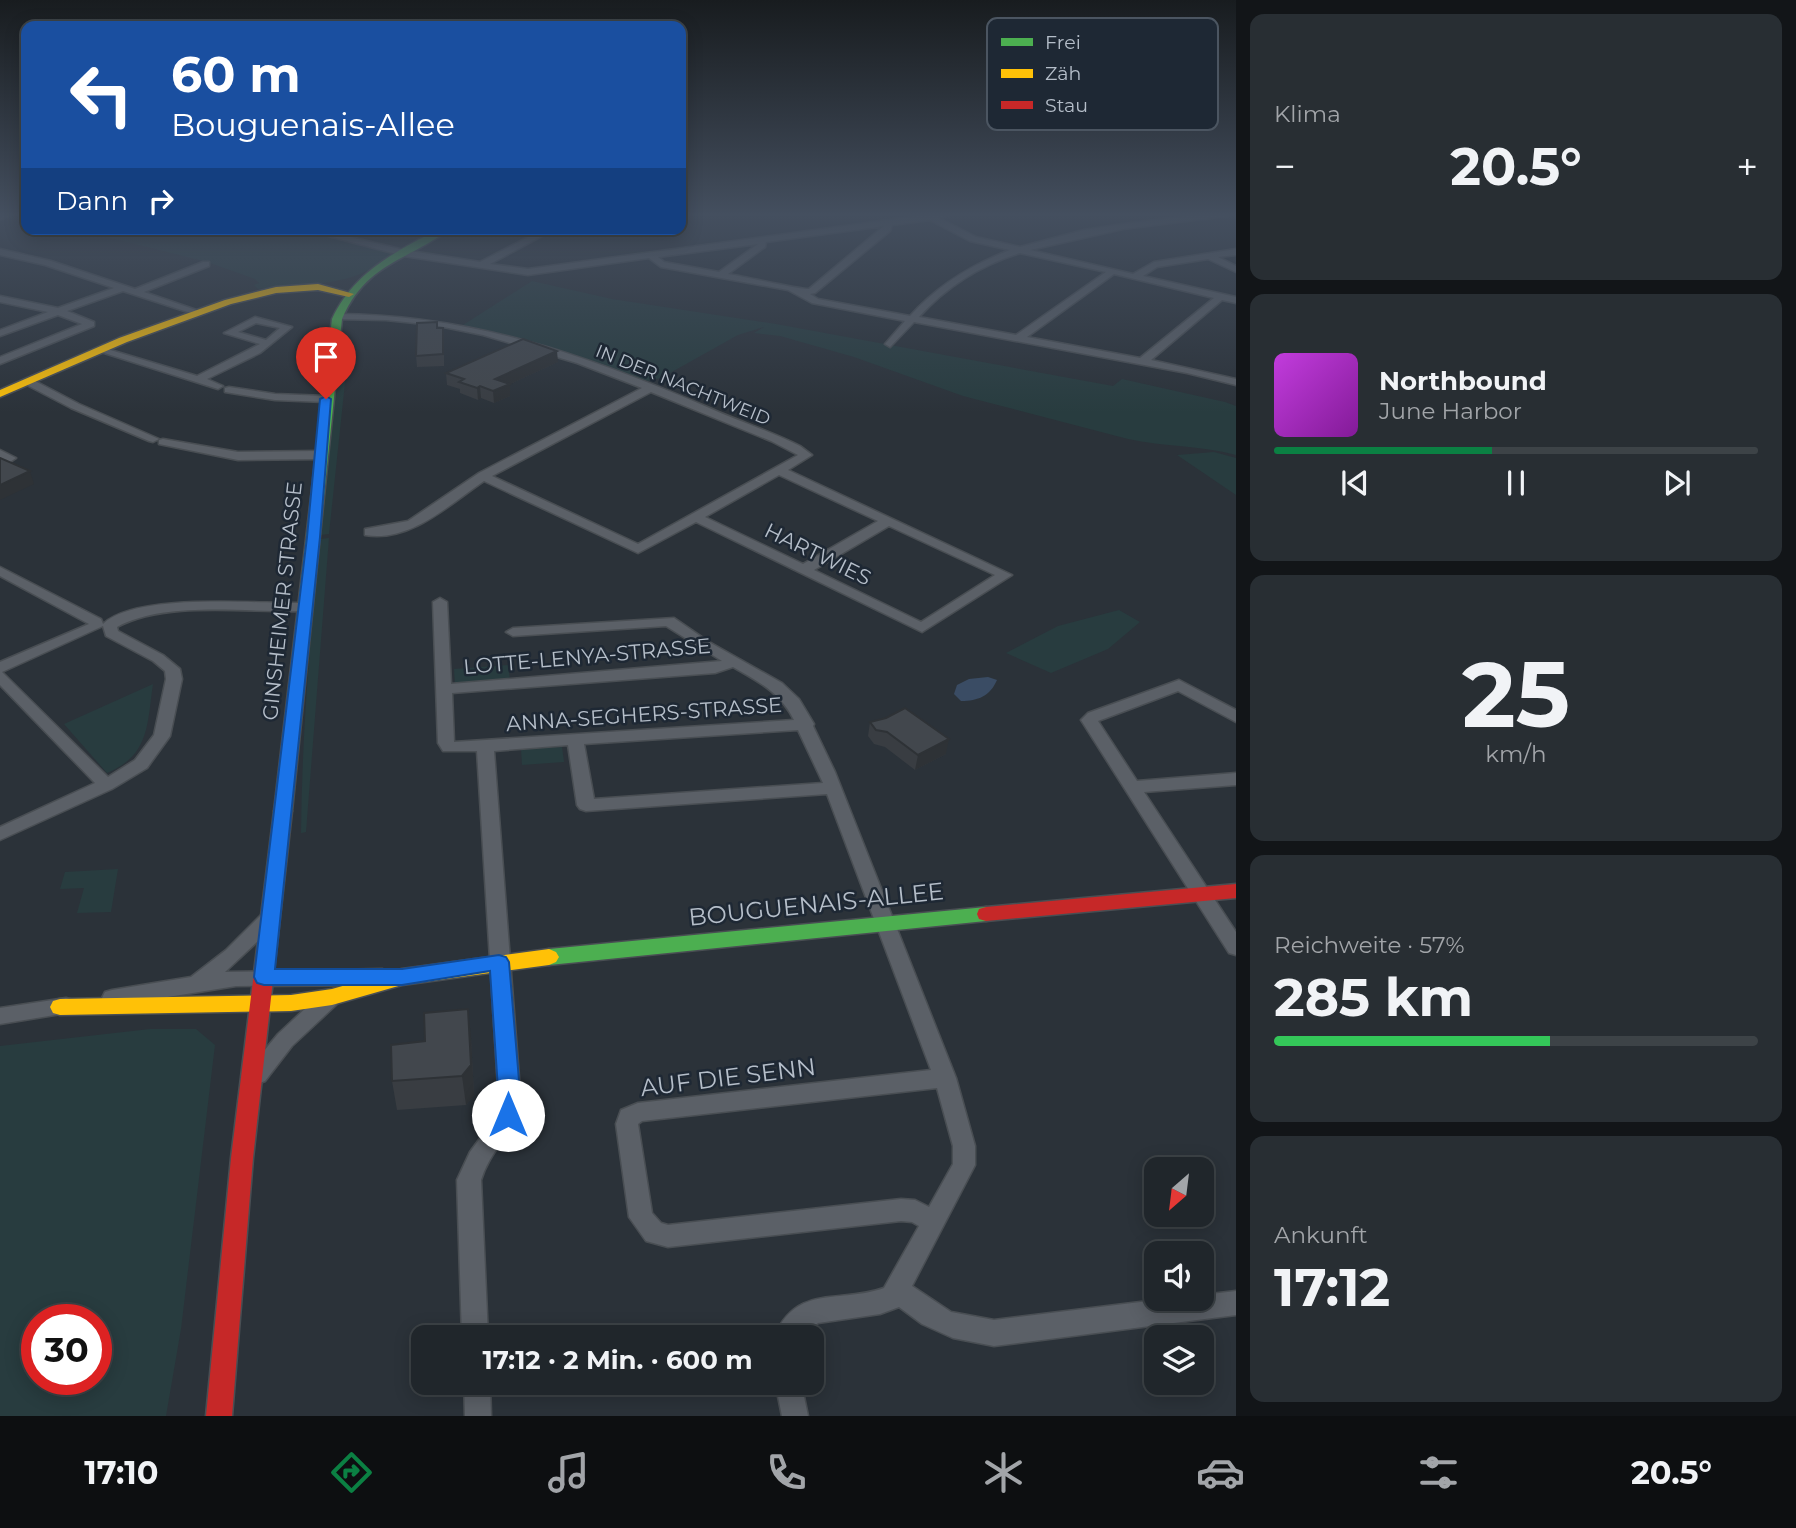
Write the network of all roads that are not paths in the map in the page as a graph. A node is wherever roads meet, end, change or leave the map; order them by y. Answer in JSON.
{"nodes":[{"id":1,"x":104,"y":281,"type":"edge"},
{"id":2,"x":162,"y":281,"type":"edge"},
{"id":3,"x":356,"y":281,"type":"edge"},
{"id":4,"x":364,"y":281,"type":"edge"},
{"id":5,"x":757,"y":281,"type":"edge"},
{"id":6,"x":824,"y":281,"type":"edge"},
{"id":7,"x":955,"y":281,"type":"edge"},
{"id":8,"x":1099,"y":281,"type":"edge"},
{"id":9,"x":1152,"y":281,"type":"edge"},
{"id":10,"x":124,"y":287,"type":"junction"},
{"id":11,"x":326,"y":287,"type":"junction"},
{"id":12,"x":136,"y":291,"type":"junction"},
{"id":13,"x":275,"y":291,"type":"junction"},
{"id":14,"x":802,"y":293,"type":"junction"},
{"id":15,"x":349,"y":294,"type":"junction"},
{"id":16,"x":1220,"y":297,"type":"junction"},
{"id":17,"x":0,"y":299,"type":"edge"},
{"id":18,"x":1236,"y":300,"type":"edge"},
{"id":19,"x":57,"y":312,"type":"junction"},
{"id":20,"x":197,"y":312,"type":"junction"},
{"id":21,"x":338,"y":317,"type":"junction"},
{"id":22,"x":912,"y":319,"type":"junction"},
{"id":23,"x":0,"y":334,"type":"edge"},
{"id":24,"x":1019,"y":338,"type":"junction"},
{"id":25,"x":266,"y":343,"type":"junction"},
{"id":26,"x":890,"y":344,"type":"dead end"},
{"id":27,"x":103,"y":351,"type":"junction"},
{"id":28,"x":0,"y":361,"type":"edge"},
{"id":29,"x":1142,"y":362,"type":"junction"},
{"id":30,"x":197,"y":380,"type":"junction"},
{"id":31,"x":29,"y":382,"type":"junction"},
{"id":32,"x":1236,"y":382,"type":"edge"},
{"id":33,"x":652,"y":387,"type":"junction"},
{"id":34,"x":0,"y":394,"type":"edge"},
{"id":35,"x":326,"y":399,"type":"junction"},
{"id":36,"x":320,"y":455,"type":"junction"},
{"id":37,"x":780,"y":471,"type":"junction"},
{"id":38,"x":483,"y":476,"type":"junction"},
{"id":39,"x":696,"y":517,"type":"junction"},
{"id":40,"x":888,"y":521,"type":"junction"},
{"id":41,"x":370,"y":532,"type":"dead end"},
{"id":42,"x":803,"y":570,"type":"junction"},
{"id":43,"x":0,"y":571,"type":"edge"},
{"id":44,"x":440,"y":602,"type":"dead end"},
{"id":45,"x":304,"y":607,"type":"junction"},
{"id":46,"x":103,"y":626,"type":"junction"},
{"id":47,"x":513,"y":632,"type":"dead end"},
{"id":48,"x":734,"y":662,"type":"junction"},
{"id":49,"x":0,"y":668,"type":"edge"},
{"id":50,"x":0,"y":676,"type":"edge"},
{"id":51,"x":443,"y":689,"type":"junction"},
{"id":52,"x":1236,"y":717,"type":"edge"},
{"id":53,"x":806,"y":724,"type":"junction"},
{"id":54,"x":575,"y":740,"type":"junction"},
{"id":55,"x":485,"y":747,"type":"junction"},
{"id":56,"x":1236,"y":779,"type":"edge"},
{"id":57,"x":106,"y":785,"type":"junction"},
{"id":58,"x":833,"y":788,"type":"junction"},
{"id":59,"x":1131,"y":788,"type":"junction"},
{"id":60,"x":2,"y":830,"type":"edge"},
{"id":61,"x":1236,"y":891,"type":"edge"},
{"id":62,"x":1200,"y":894,"type":"junction"},
{"id":63,"x":271,"y":916,"type":"junction"},
{"id":64,"x":886,"y":923,"type":"junction"},
{"id":65,"x":1236,"y":948,"type":"edge"},
{"id":66,"x":499,"y":962,"type":"junction"},
{"id":67,"x":264,"y":977,"type":"junction"},
{"id":68,"x":402,"y":977,"type":"junction"},
{"id":69,"x":197,"y":983,"type":"junction"},
{"id":70,"x":332,"y":997,"type":"junction"},
{"id":71,"x":261,"y":1005,"type":"junction"},
{"id":72,"x":60,"y":1007,"type":"junction"},
{"id":73,"x":0,"y":1016,"type":"edge"},
{"id":74,"x":944,"y":1078,"type":"junction"},
{"id":75,"x":251,"y":1083,"type":"junction"},
{"id":76,"x":934,"y":1222,"type":"junction"},
{"id":77,"x":897,"y":1290,"type":"junction"},
{"id":78,"x":1236,"y":1303,"type":"edge"},
{"id":79,"x":475,"y":1325,"type":"edge"},
{"id":80,"x":794,"y":1325,"type":"edge"},
{"id":81,"x":477,"y":1395,"type":"edge"},
{"id":82,"x":791,"y":1395,"type":"edge"},
{"id":83,"x":219,"y":1416,"type":"edge"},
{"id":84,"x":478,"y":1416,"type":"edge"},
{"id":85,"x":795,"y":1416,"type":"edge"}],
"edges":[{"from":1,"to":10,"type":"street"},
{"from":2,"to":12,"type":"street"},
{"from":3,"to":11,"type":"main road"},
{"from":4,"to":15,"type":"main road"},
{"from":5,"to":14,"type":"street"},
{"from":6,"to":14,"type":"street"},
{"from":7,"to":22,"type":"street"},
{"from":8,"to":24,"type":"street"},
{"from":9,"to":16,"type":"street"},
{"from":10,"to":12,"type":"street"},
{"from":10,"to":19,"type":"street"},
{"from":11,"to":13,"type":"main road"},
{"from":11,"to":15,"type":"main road"},
{"from":12,"to":20,"type":"street"},
{"from":13,"to":15,"type":"main road"},
{"from":13,"to":20,"type":"main road"},
{"from":14,"to":22,"type":"street"},
{"from":15,"to":21,"type":"main road","name":"GINSHEIMER STRASSE"},
{"from":16,"to":18,"type":"street"},
{"from":16,"to":29,"type":"street"},
{"from":17,"to":19,"type":"street"},
{"from":19,"to":23,"type":"street"},
{"from":19,"to":28,"type":"street"},
{"from":20,"to":27,"type":"main road"},
{"from":21,"to":33,"type":"street","name":"IN DER NACHTWEID"},
{"from":21,"to":35,"type":"main road","name":"GINSHEIMER STRASSE"},
{"from":22,"to":24,"type":"street"},
{"from":22,"to":26,"type":"street"},
{"from":24,"to":29,"type":"street"},
{"from":25,"to":25,"type":"street"},
{"from":25,"to":30,"type":"street"},
{"from":27,"to":30,"type":"street"},
{"from":27,"to":31,"type":"main road"},
{"from":29,"to":32,"type":"street"},
{"from":30,"to":35,"type":"street"},
{"from":31,"to":34,"type":"main road"},
{"from":31,"to":36,"type":"street"},
{"from":33,"to":37,"type":"street","name":"IN DER NACHTWEID"},
{"from":33,"to":38,"type":"street"},
{"from":35,"to":36,"type":"main road","name":"GINSHEIMER STRASSE"},
{"from":36,"to":45,"type":"main road","name":"GINSHEIMER STRASSE"},
{"from":37,"to":39,"type":"street"},
{"from":37,"to":40,"type":"street"},
{"from":38,"to":39,"type":"street"},
{"from":38,"to":41,"type":"street"},
{"from":39,"to":42,"type":"street","name":"HARTWIES"},
{"from":40,"to":42,"type":"street"},
{"from":40,"to":42,"type":"street","name":"HARTWIES"},
{"from":43,"to":46,"type":"street"},
{"from":44,"to":51,"type":"street"},
{"from":45,"to":46,"type":"street"},
{"from":45,"to":63,"type":"main road","name":"GINSHEIMER STRASSE"},
{"from":46,"to":49,"type":"street"},
{"from":46,"to":57,"type":"street"},
{"from":47,"to":48,"type":"street"},
{"from":48,"to":51,"type":"street","name":"LOTTE-LENYA-STRASSE"},
{"from":48,"to":53,"type":"street"},
{"from":50,"to":57,"type":"street"},
{"from":51,"to":55,"type":"street","name":"ANNA-SEGHERS-STRASSE"},
{"from":52,"to":59,"type":"street"},
{"from":53,"to":54,"type":"street","name":"ANNA-SEGHERS-STRASSE"},
{"from":53,"to":58,"type":"street"},
{"from":54,"to":55,"type":"street","name":"ANNA-SEGHERS-STRASSE"},
{"from":54,"to":58,"type":"street"},
{"from":55,"to":66,"type":"street"},
{"from":56,"to":59,"type":"street"},
{"from":57,"to":60,"type":"street"},
{"from":58,"to":64,"type":"street"},
{"from":59,"to":62,"type":"street"},
{"from":61,"to":62,"type":"main road","name":"BOUGUENAIS-ALLEE"},
{"from":62,"to":64,"type":"main road","name":"BOUGUENAIS-ALLEE"},
{"from":62,"to":65,"type":"street"},
{"from":63,"to":67,"type":"main road","name":"GINSHEIMER STRASSE"},
{"from":63,"to":69,"type":"street"},
{"from":64,"to":66,"type":"main road","name":"BOUGUENAIS-ALLEE"},
{"from":64,"to":74,"type":"street"},
{"from":66,"to":68,"type":"main road","name":"BOUGUENAIS-ALLEE"},
{"from":66,"to":79,"type":"street"},
{"from":67,"to":68,"type":"street","name":"BOUGUENAIS-ALLEE"},
{"from":67,"to":69,"type":"street","name":"BOUGUENAIS-ALLEE"},
{"from":67,"to":71,"type":"main road","name":"GINSHEIMER STRASSE"},
{"from":68,"to":70,"type":"main road","name":"BOUGUENAIS-ALLEE"},
{"from":69,"to":72,"type":"street","name":"BOUGUENAIS-ALLEE"},
{"from":70,"to":71,"type":"main road","name":"BOUGUENAIS-ALLEE"},
{"from":70,"to":75,"type":"street"},
{"from":71,"to":72,"type":"main road","name":"BOUGUENAIS-ALLEE"},
{"from":71,"to":75,"type":"main road","name":"GINSHEIMER STRASSE"},
{"from":72,"to":73,"type":"street","name":"BOUGUENAIS-ALLEE"},
{"from":74,"to":76,"type":"street"},
{"from":74,"to":76,"type":"street","name":"AUF DIE SENN"},
{"from":75,"to":83,"type":"main road","name":"GINSHEIMER STRASSE"},
{"from":76,"to":77,"type":"street"},
{"from":77,"to":78,"type":"street"},
{"from":77,"to":80,"type":"street"},
{"from":81,"to":84,"type":"street"},
{"from":82,"to":85,"type":"street"}]}
